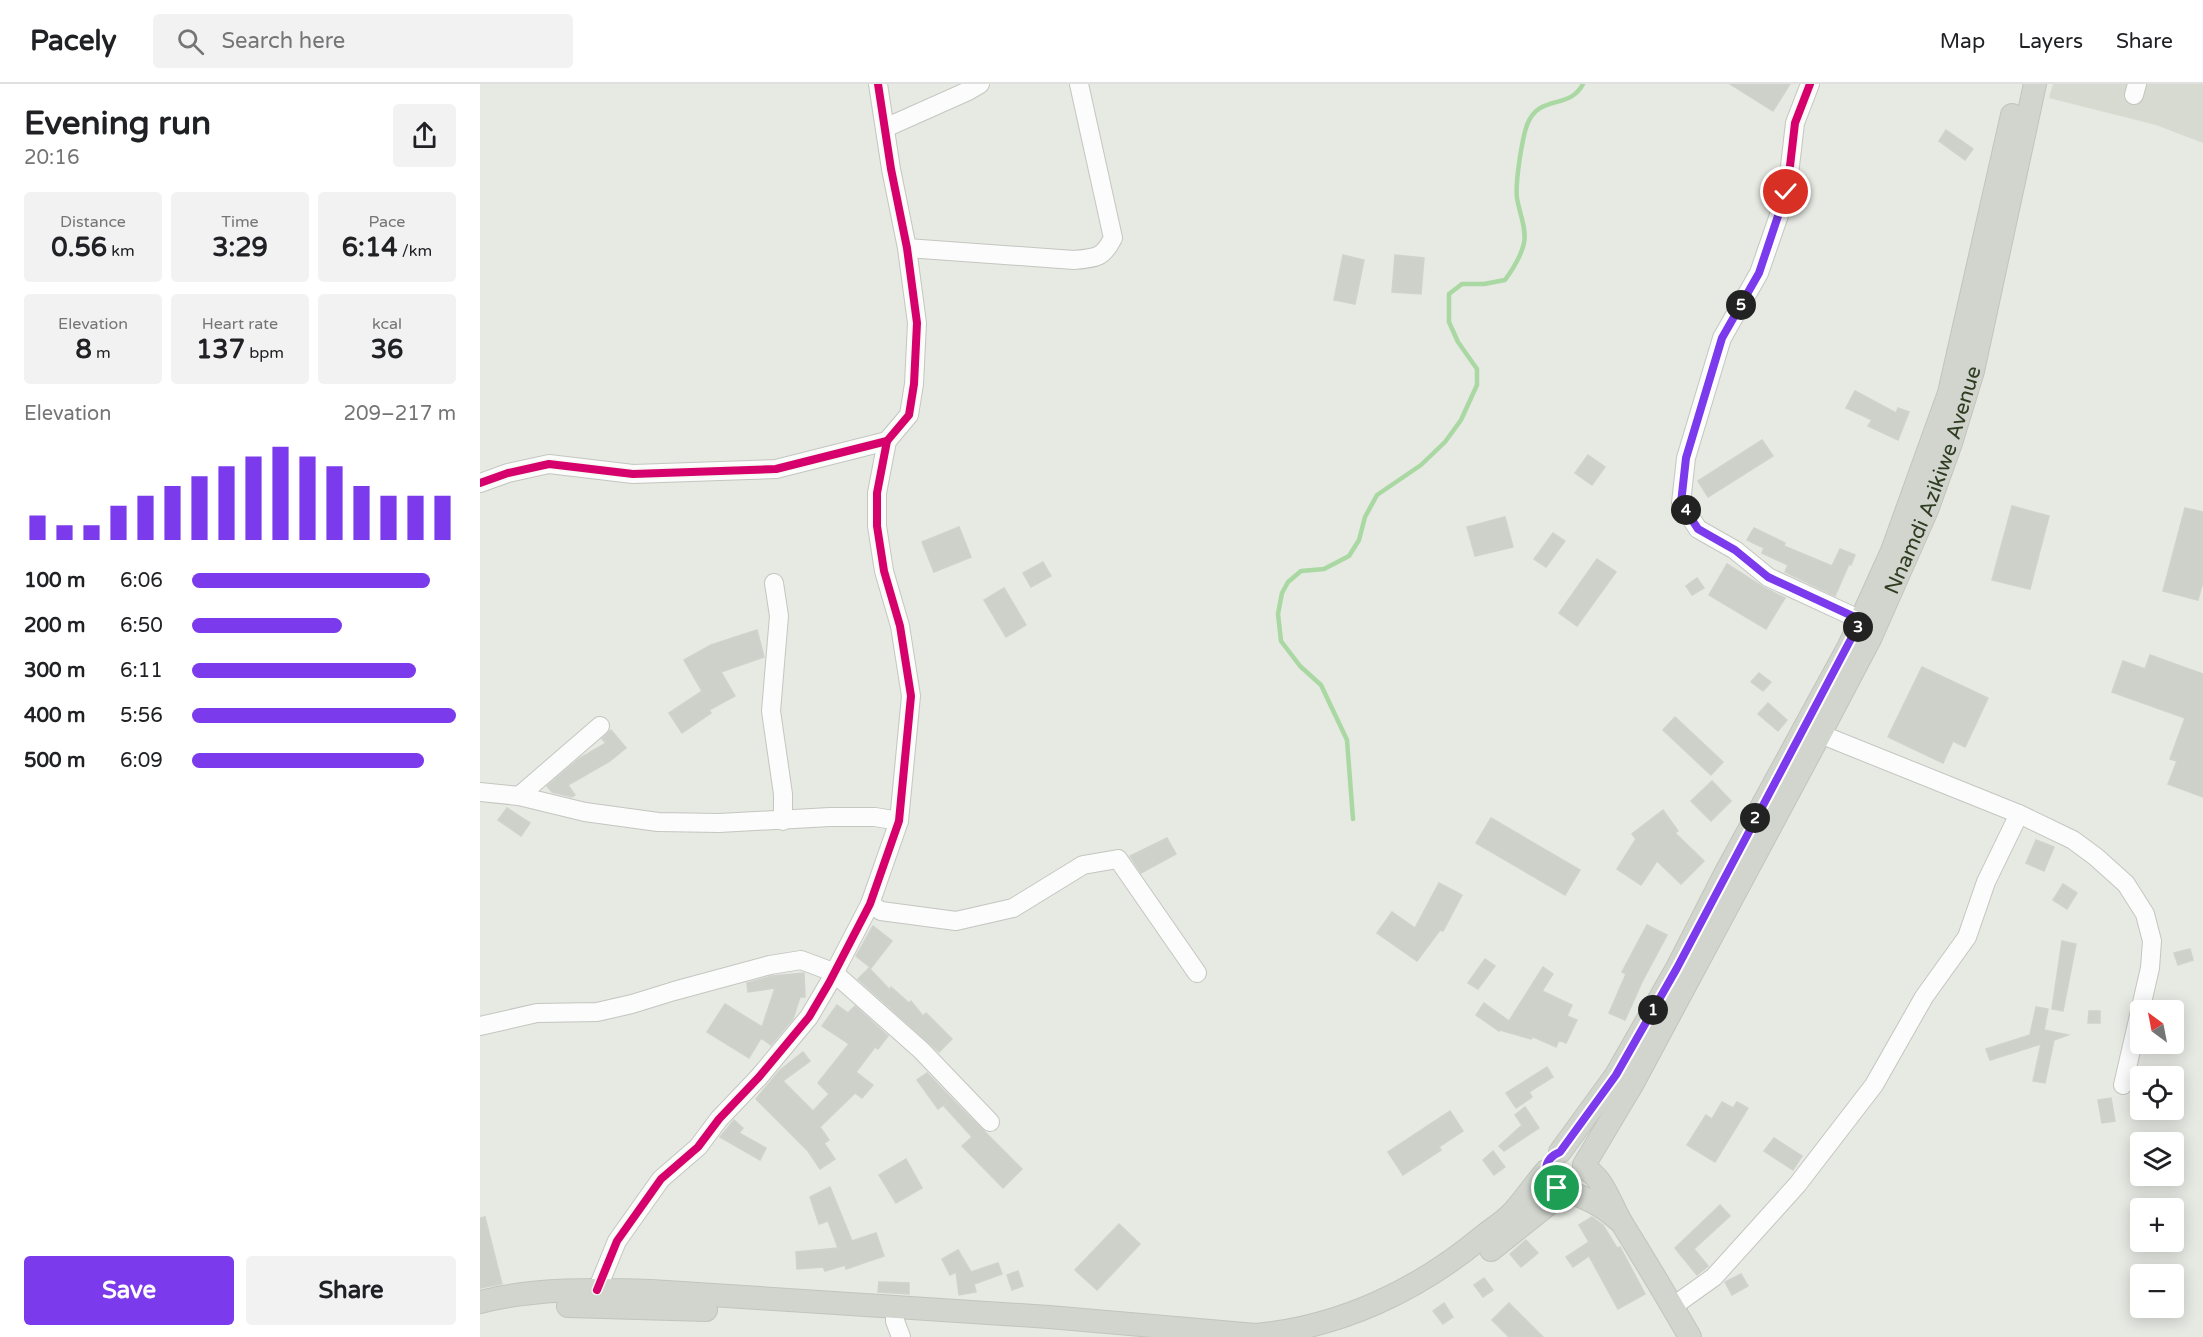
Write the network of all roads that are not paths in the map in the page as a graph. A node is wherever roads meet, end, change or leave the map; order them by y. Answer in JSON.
{"nodes":[{"id":1,"x":878,"y":84,"type":"edge"},
{"id":2,"x":980,"y":84,"type":"edge"},
{"id":3,"x":1079,"y":84,"type":"edge"},
{"id":4,"x":1810,"y":84,"type":"edge"},
{"id":5,"x":2019,"y":84,"type":"edge"},
{"id":6,"x":2035,"y":84,"type":"edge"},
{"id":7,"x":885,"y":128,"type":"junction"},
{"id":8,"x":907,"y":248,"type":"junction"},
{"id":9,"x":887,"y":441,"type":"junction"},
{"id":10,"x":480,"y":483,"type":"edge"},
{"id":11,"x":774,"y":583,"type":"dead end"},
{"id":12,"x":1861,"y":620,"type":"junction"},
{"id":13,"x":600,"y":726,"type":"dead end"},
{"id":14,"x":1820,"y":734,"type":"junction"},
{"id":15,"x":480,"y":792,"type":"edge"},
{"id":16,"x":519,"y":796,"type":"junction"},
{"id":17,"x":2019,"y":814,"type":"junction"},
{"id":18,"x":783,"y":821,"type":"junction"},
{"id":19,"x":899,"y":821,"type":"junction"},
{"id":20,"x":870,"y":904,"type":"junction"},
{"id":21,"x":833,"y":972,"type":"junction"},
{"id":22,"x":1197,"y":973,"type":"dead end"},
{"id":23,"x":480,"y":1026,"type":"edge"},
{"id":24,"x":2124,"y":1085,"type":"dead end"},
{"id":25,"x":990,"y":1122,"type":"dead end"},
{"id":26,"x":1560,"y":1152,"type":"junction"},
{"id":27,"x":1584,"y":1167,"type":"junction"},
{"id":28,"x":1546,"y":1172,"type":"junction"},
{"id":29,"x":1566,"y":1191,"type":"junction"},
{"id":30,"x":1621,"y":1222,"type":"junction"},
{"id":31,"x":597,"y":1290,"type":"junction"},
{"id":32,"x":480,"y":1302,"type":"edge"},
{"id":33,"x":1672,"y":1307,"type":"junction"},
{"id":34,"x":480,"y":1315,"type":"edge"},
{"id":35,"x":897,"y":1321,"type":"edge"},
{"id":36,"x":1116,"y":1337,"type":"edge"},
{"id":37,"x":1323,"y":1337,"type":"edge"},
{"id":38,"x":1690,"y":1337,"type":"edge"}],
"edges":[{"from":1,"to":7,"type":"street"},
{"from":2,"to":7,"type":"street"},
{"from":3,"to":8,"type":"street"},
{"from":4,"to":12,"type":"street"},
{"from":5,"to":12,"type":"main road","name":"Nnamdi Azikiwe Avenue"},
{"from":6,"to":14,"type":"main road","name":"Nnamdi Azikiwe Avenue"},
{"from":7,"to":8,"type":"street"},
{"from":8,"to":9,"type":"street"},
{"from":9,"to":10,"type":"street"},
{"from":9,"to":19,"type":"street"},
{"from":11,"to":18,"type":"street"},
{"from":12,"to":26,"type":"main road","name":"Nnamdi Azikiwe Avenue"},
{"from":13,"to":16,"type":"street"},
{"from":14,"to":17,"type":"street"},
{"from":14,"to":27,"type":"main road","name":"Nnamdi Azikiwe Avenue"},
{"from":15,"to":16,"type":"street"},
{"from":16,"to":18,"type":"street"},
{"from":17,"to":24,"type":"street"},
{"from":17,"to":33,"type":"street"},
{"from":18,"to":19,"type":"street"},
{"from":19,"to":20,"type":"street"},
{"from":20,"to":21,"type":"street"},
{"from":20,"to":22,"type":"street"},
{"from":21,"to":23,"type":"street"},
{"from":21,"to":25,"type":"street"},
{"from":21,"to":31,"type":"street"},
{"from":26,"to":27,"type":"main road"},
{"from":26,"to":28,"type":"main road"},
{"from":27,"to":29,"type":"main road"},
{"from":27,"to":30,"type":"main road"},
{"from":28,"to":29,"type":"main road"},
{"from":28,"to":35,"type":"main road"},
{"from":29,"to":30,"type":"main road"},
{"from":29,"to":37,"type":"main road"},
{"from":30,"to":33,"type":"main road"},
{"from":31,"to":32,"type":"main road"},
{"from":31,"to":35,"type":"main road"},
{"from":33,"to":38,"type":"main road"},
{"from":34,"to":35,"type":"main road"},
{"from":35,"to":36,"type":"main road"}]}
